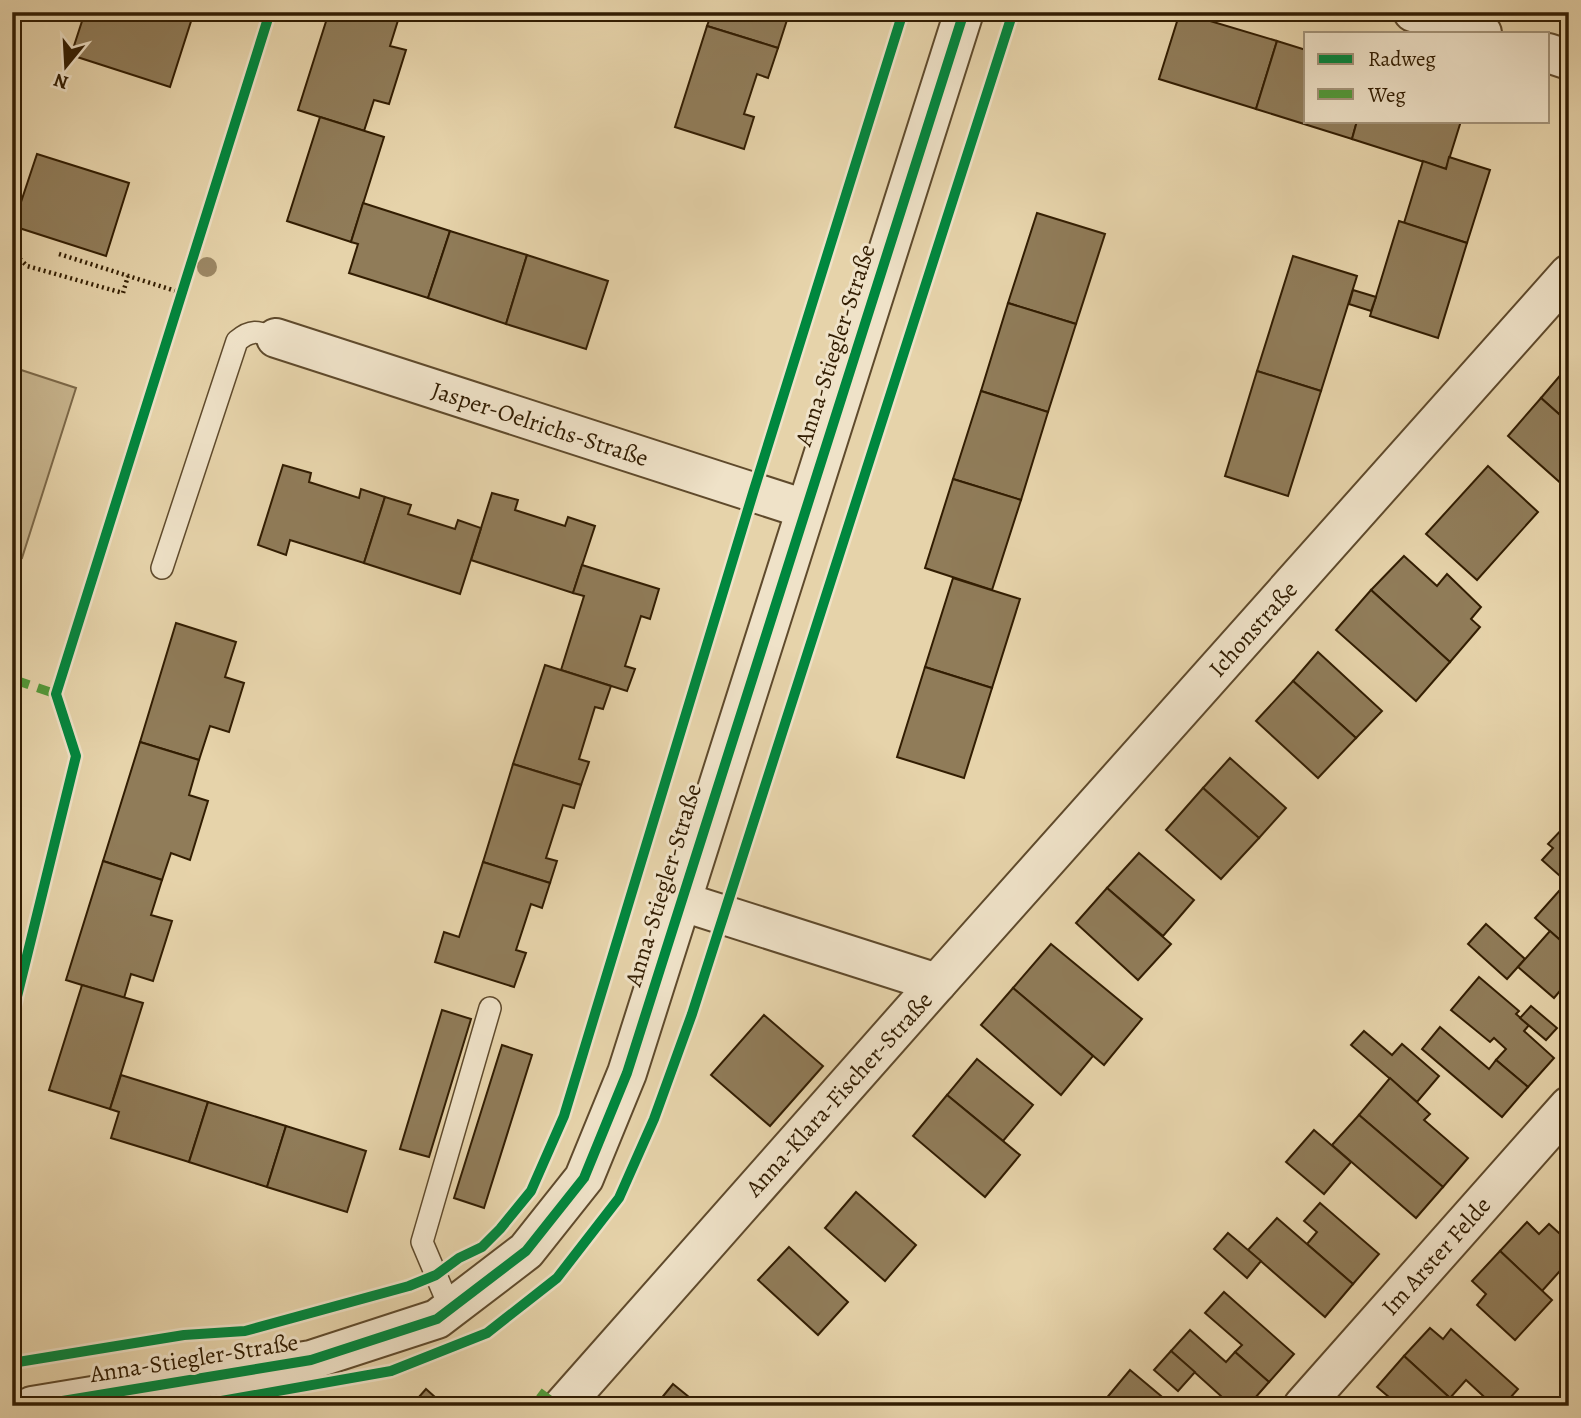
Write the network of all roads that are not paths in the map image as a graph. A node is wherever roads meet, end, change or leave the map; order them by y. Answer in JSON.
{"nodes":[{"id":1,"x":964,"y":12,"type":"edge"},
{"id":2,"x":1413,"y":12,"type":"edge"},
{"id":3,"x":1479,"y":32,"type":"edge"},
{"id":4,"x":1550,"y":54,"type":"edge"},
{"id":5,"x":1569,"y":60,"type":"edge"},
{"id":6,"x":1569,"y":274,"type":"edge"},
{"id":7,"x":276,"y":338,"type":"joint"},
{"id":8,"x":805,"y":509,"type":"junction"},
{"id":9,"x":162,"y":568,"type":"dead end"},
{"id":10,"x":680,"y":901,"type":"junction"},
{"id":11,"x":937,"y":983,"type":"junction"},
{"id":12,"x":490,"y":1008,"type":"dead end"},
{"id":13,"x":1569,"y":1106,"type":"edge"},
{"id":14,"x":450,"y":1308,"type":"junction"},
{"id":15,"x":32,"y":1406,"type":"edge"},
{"id":16,"x":563,"y":1406,"type":"edge"},
{"id":17,"x":1303,"y":1406,"type":"edge"}],
"edges":[{"from":1,"to":8,"type":"street","name":"Anna-Stiegler-Straße"},
{"from":2,"to":3,"type":"street"},
{"from":4,"to":5,"type":"street"},
{"from":6,"to":11,"type":"street","name":"Ichonstraße"},
{"from":7,"to":8,"type":"street","name":"Jasper-Oelrichs-Straße"},
{"from":7,"to":9,"type":"lane"},
{"from":8,"to":10,"type":"street","name":"Anna-Stiegler-Straße"},
{"from":10,"to":11,"type":"street","name":"Anna-Klara-Fischer-Straße"},
{"from":10,"to":14,"type":"street","name":"Anna-Stiegler-Straße"},
{"from":11,"to":16,"type":"street","name":"Anna-Klara-Fischer-Straße"},
{"from":12,"to":14,"type":"lane"},
{"from":13,"to":17,"type":"street","name":"Im Arster Felde"},
{"from":14,"to":15,"type":"street","name":"Anna-Stiegler-Straße"}]}
